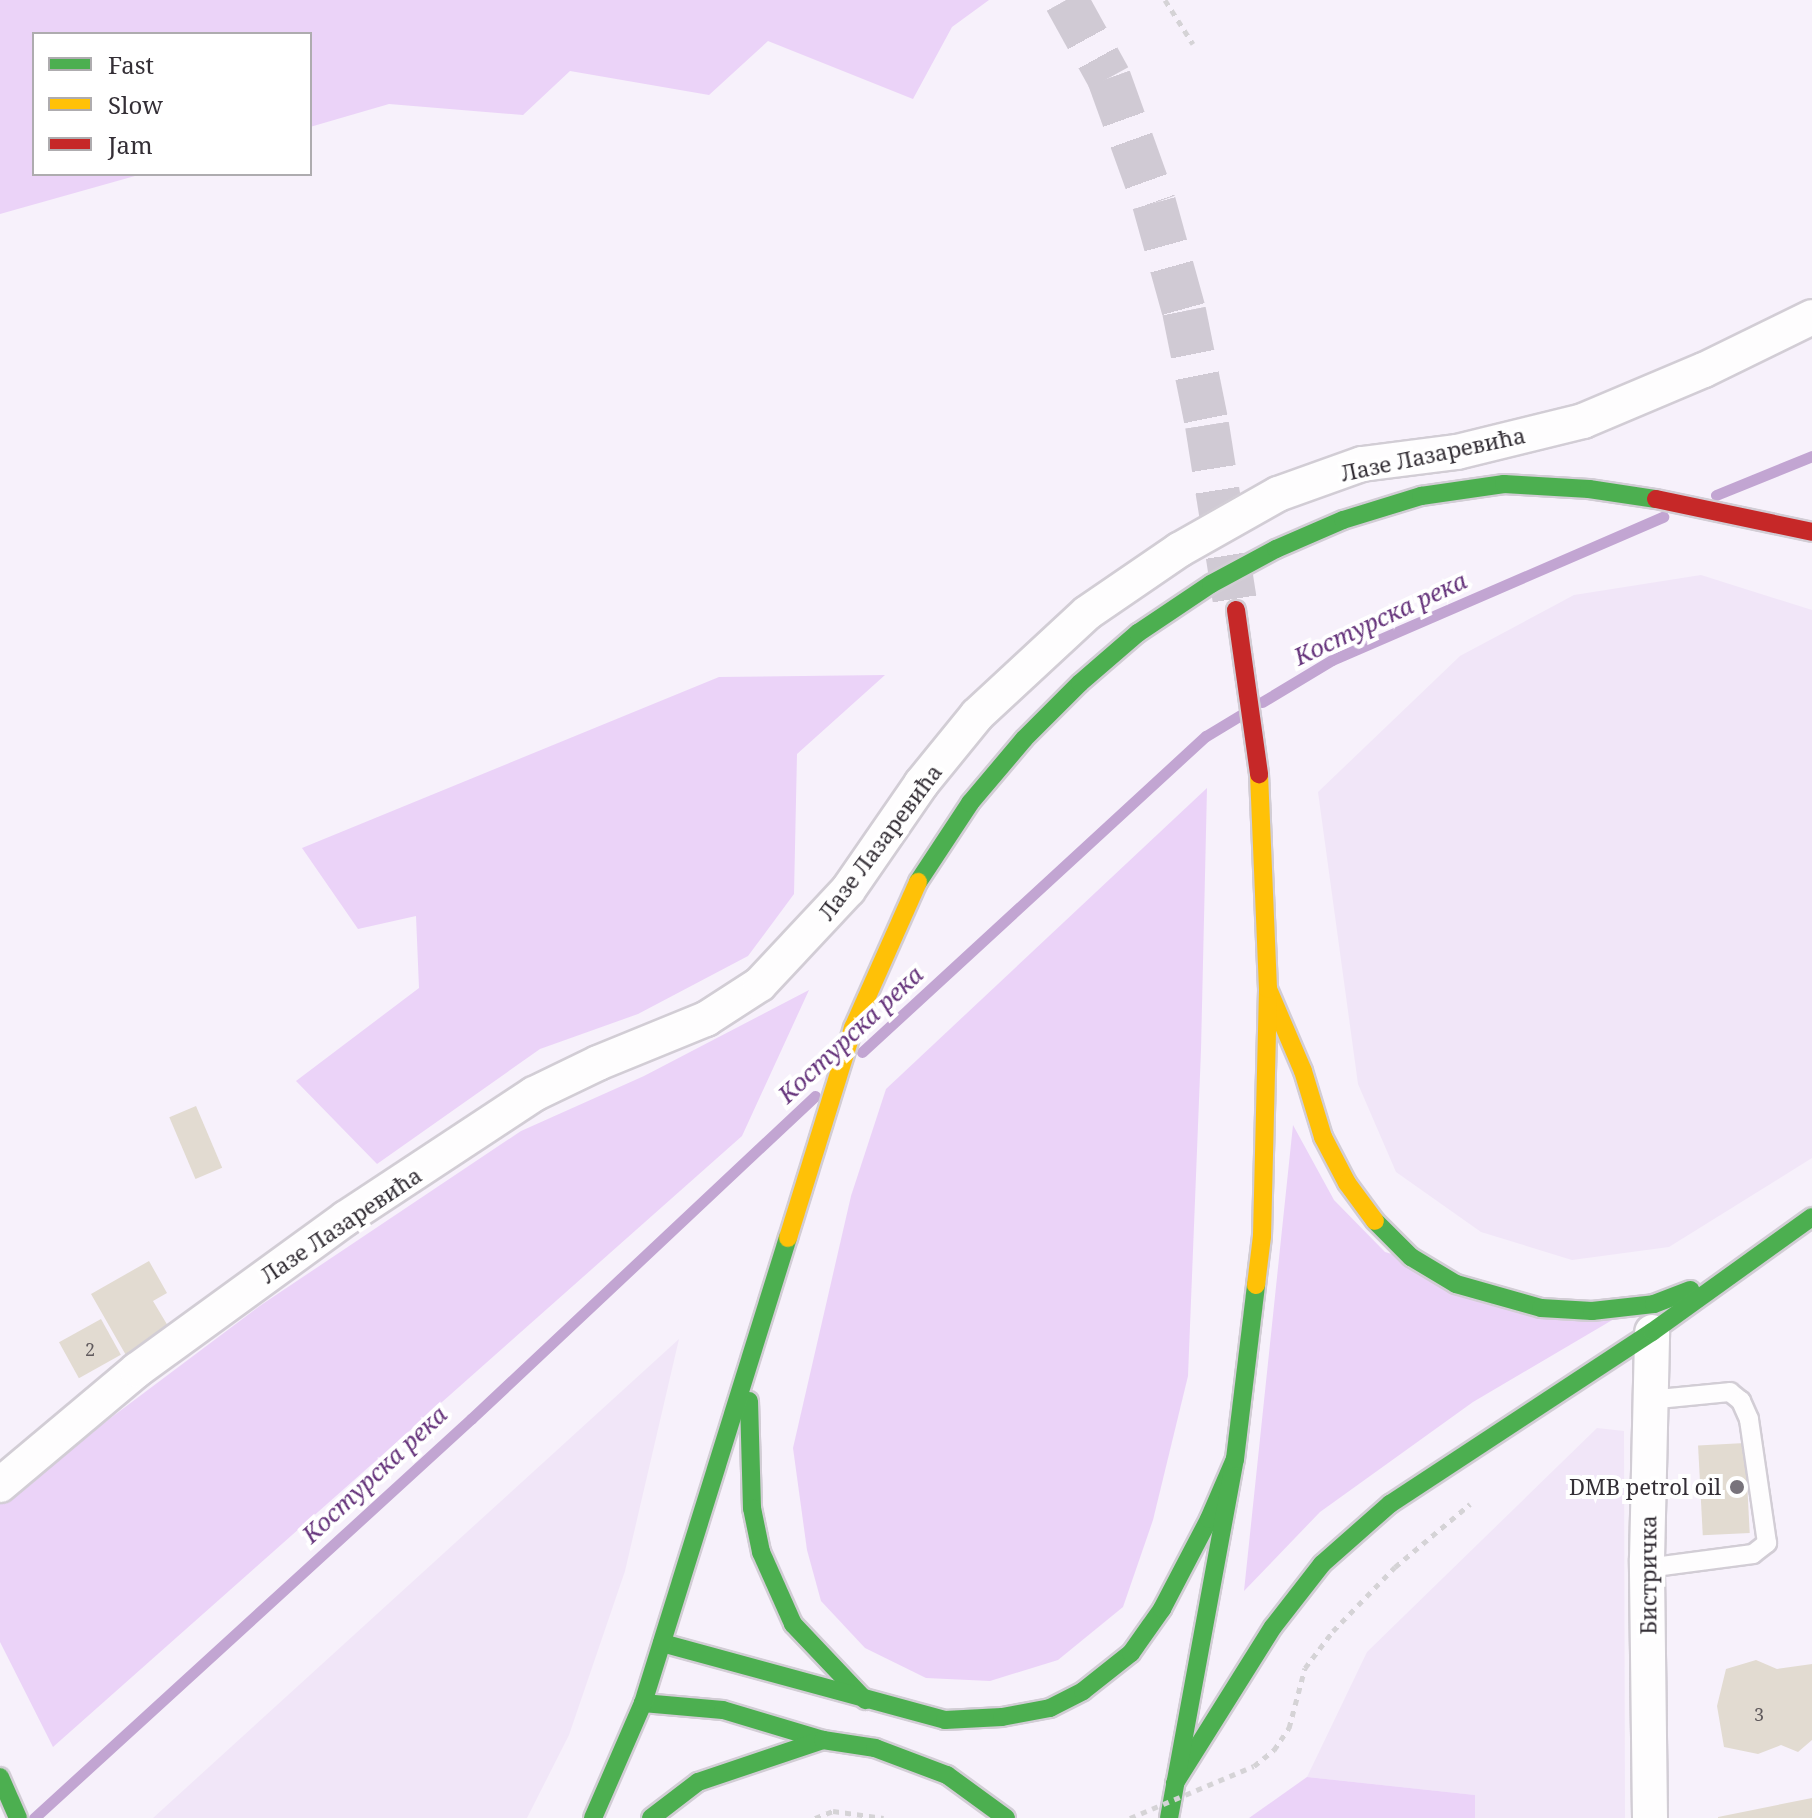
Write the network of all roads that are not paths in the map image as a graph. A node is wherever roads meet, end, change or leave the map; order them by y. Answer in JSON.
{"nodes":[{"id":1,"x":1812,"y":317,"type":"edge"},
{"id":2,"x":1807,"y":530,"type":"edge"},
{"id":3,"x":1236,"y":610,"type":"tunnel mouth"},
{"id":4,"x":1268,"y":989,"type":"junction"},
{"id":5,"x":1812,"y":1217,"type":"edge"},
{"id":6,"x":1733,"y":1273,"type":"junction"},
{"id":7,"x":1652,"y":1332,"type":"junction"},
{"id":8,"x":748,"y":1364,"type":"junction"},
{"id":9,"x":1649,"y":1400,"type":"junction"},
{"id":10,"x":1235,"y":1459,"type":"junction"},
{"id":11,"x":0,"y":1485,"type":"edge"},
{"id":12,"x":1647,"y":1568,"type":"junction"},
{"id":13,"x":662,"y":1643,"type":"junction"},
{"id":14,"x":867,"y":1701,"type":"junction"},
{"id":15,"x":643,"y":1703,"type":"junction"},
{"id":16,"x":823,"y":1740,"type":"junction"},
{"id":17,"x":0,"y":1777,"type":"edge"},
{"id":18,"x":1175,"y":1783,"type":"junction"},
{"id":19,"x":18,"y":1818,"type":"edge"},
{"id":20,"x":593,"y":1818,"type":"edge"},
{"id":21,"x":651,"y":1818,"type":"edge"},
{"id":22,"x":1006,"y":1818,"type":"edge"},
{"id":23,"x":1169,"y":1818,"type":"edge"},
{"id":24,"x":1650,"y":1818,"type":"edge"}],
"edges":[{"from":1,"to":11,"type":"street","name":"Лазе Лазаревића"},
{"from":2,"to":8,"type":"main road"},
{"from":3,"to":4,"type":"main road"},
{"from":4,"to":6,"type":"main road"},
{"from":4,"to":10,"type":"main road"},
{"from":5,"to":6,"type":"main road"},
{"from":6,"to":7,"type":"main road"},
{"from":7,"to":9,"type":"street","name":"Бистричка"},
{"from":7,"to":18,"type":"main road"},
{"from":8,"to":13,"type":"main road"},
{"from":8,"to":14,"type":"main road"},
{"from":9,"to":12,"type":"street","name":"Бистричка"},
{"from":9,"to":12,"type":"lane"},
{"from":10,"to":14,"type":"main road"},
{"from":10,"to":18,"type":"main road"},
{"from":12,"to":24,"type":"street","name":"Бистричка"},
{"from":13,"to":14,"type":"main road"},
{"from":13,"to":15,"type":"main road"},
{"from":15,"to":16,"type":"main road"},
{"from":15,"to":20,"type":"main road"},
{"from":16,"to":21,"type":"main road"},
{"from":16,"to":22,"type":"main road"},
{"from":17,"to":19,"type":"main road"},
{"from":18,"to":23,"type":"main road"}]}
